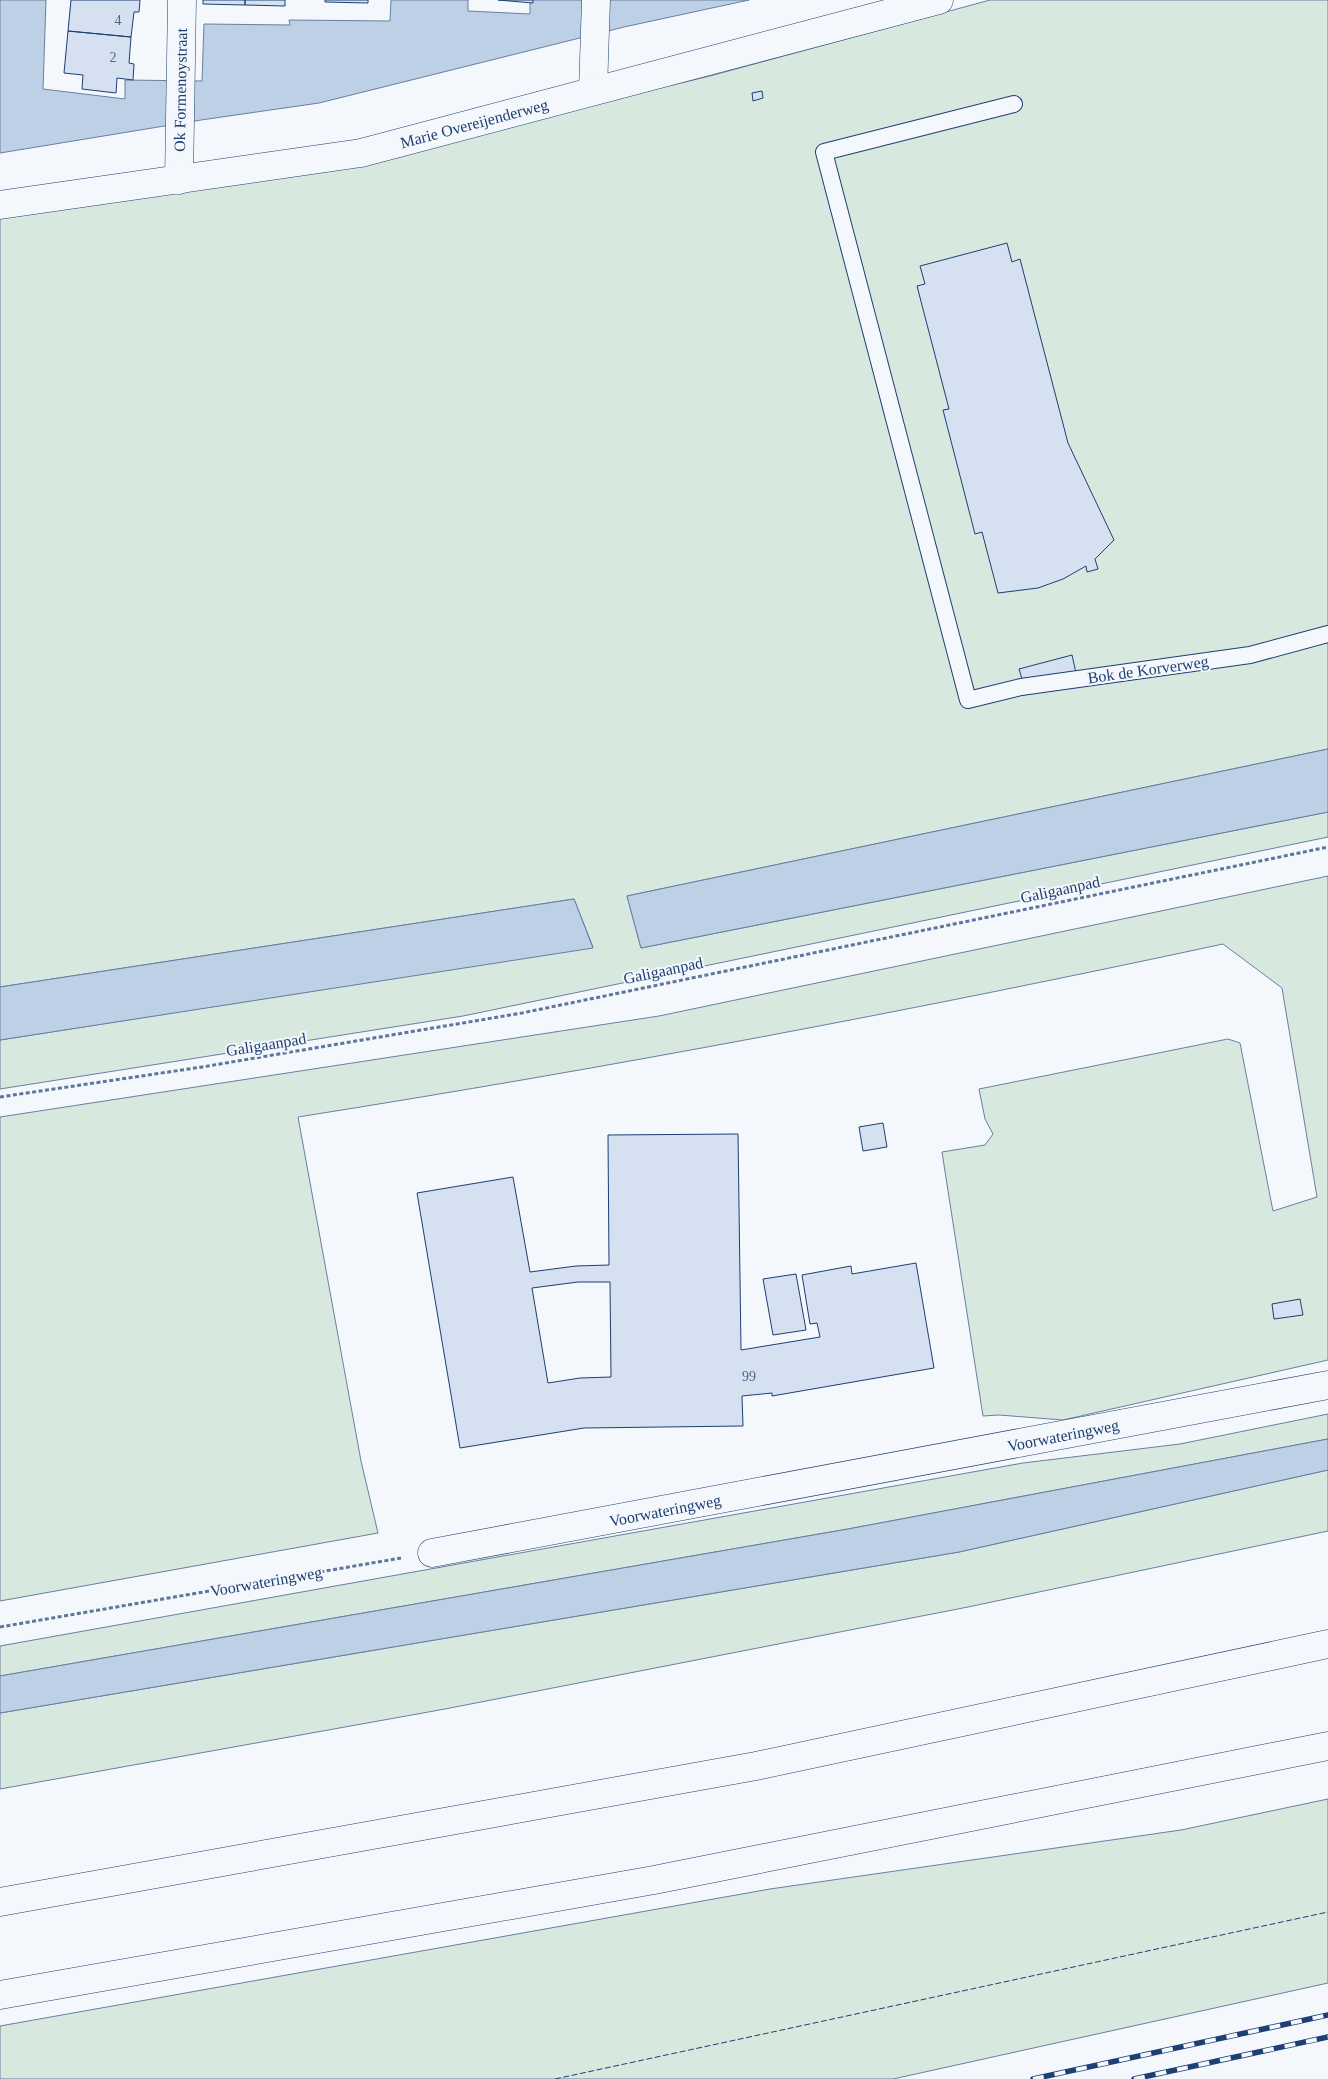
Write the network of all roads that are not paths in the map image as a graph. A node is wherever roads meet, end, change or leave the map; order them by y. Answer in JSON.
{"nodes":[{"id":1,"x":182,"y":0,"type":"edge"},
{"id":2,"x":596,"y":0,"type":"edge"},
{"id":3,"x":939,"y":0,"type":"edge"},
{"id":4,"x":593,"y":91,"type":"junction"},
{"id":5,"x":1014,"y":104,"type":"dead end"},
{"id":6,"x":179,"y":180,"type":"junction"},
{"id":7,"x":0,"y":205,"type":"edge"},
{"id":8,"x":1328,"y":634,"type":"edge"},
{"id":9,"x":1328,"y":1385,"type":"edge"},
{"id":10,"x":432,"y":1553,"type":"road end"},
{"id":11,"x":1328,"y":1644,"type":"edge"},
{"id":12,"x":1328,"y":1746,"type":"edge"},
{"id":13,"x":0,"y":1902,"type":"edge"},
{"id":14,"x":0,"y":1995,"type":"edge"}],
"edges":[{"from":1,"to":6,"type":"main road","name":"Ok Formenoystraat"},
{"from":2,"to":4,"type":"main road"},
{"from":3,"to":4,"type":"main road","name":"Marie Overeijenderweg"},
{"from":4,"to":6,"type":"main road","name":"Marie Overeijenderweg"},
{"from":5,"to":8,"type":"lane","name":"Bok de Korverweg"},
{"from":6,"to":7,"type":"main road","name":"Marie Overeijenderweg"},
{"from":9,"to":10,"type":"main road","name":"Voorwateringweg"},
{"from":11,"to":13,"type":"main road"},
{"from":12,"to":14,"type":"main road"}]}
